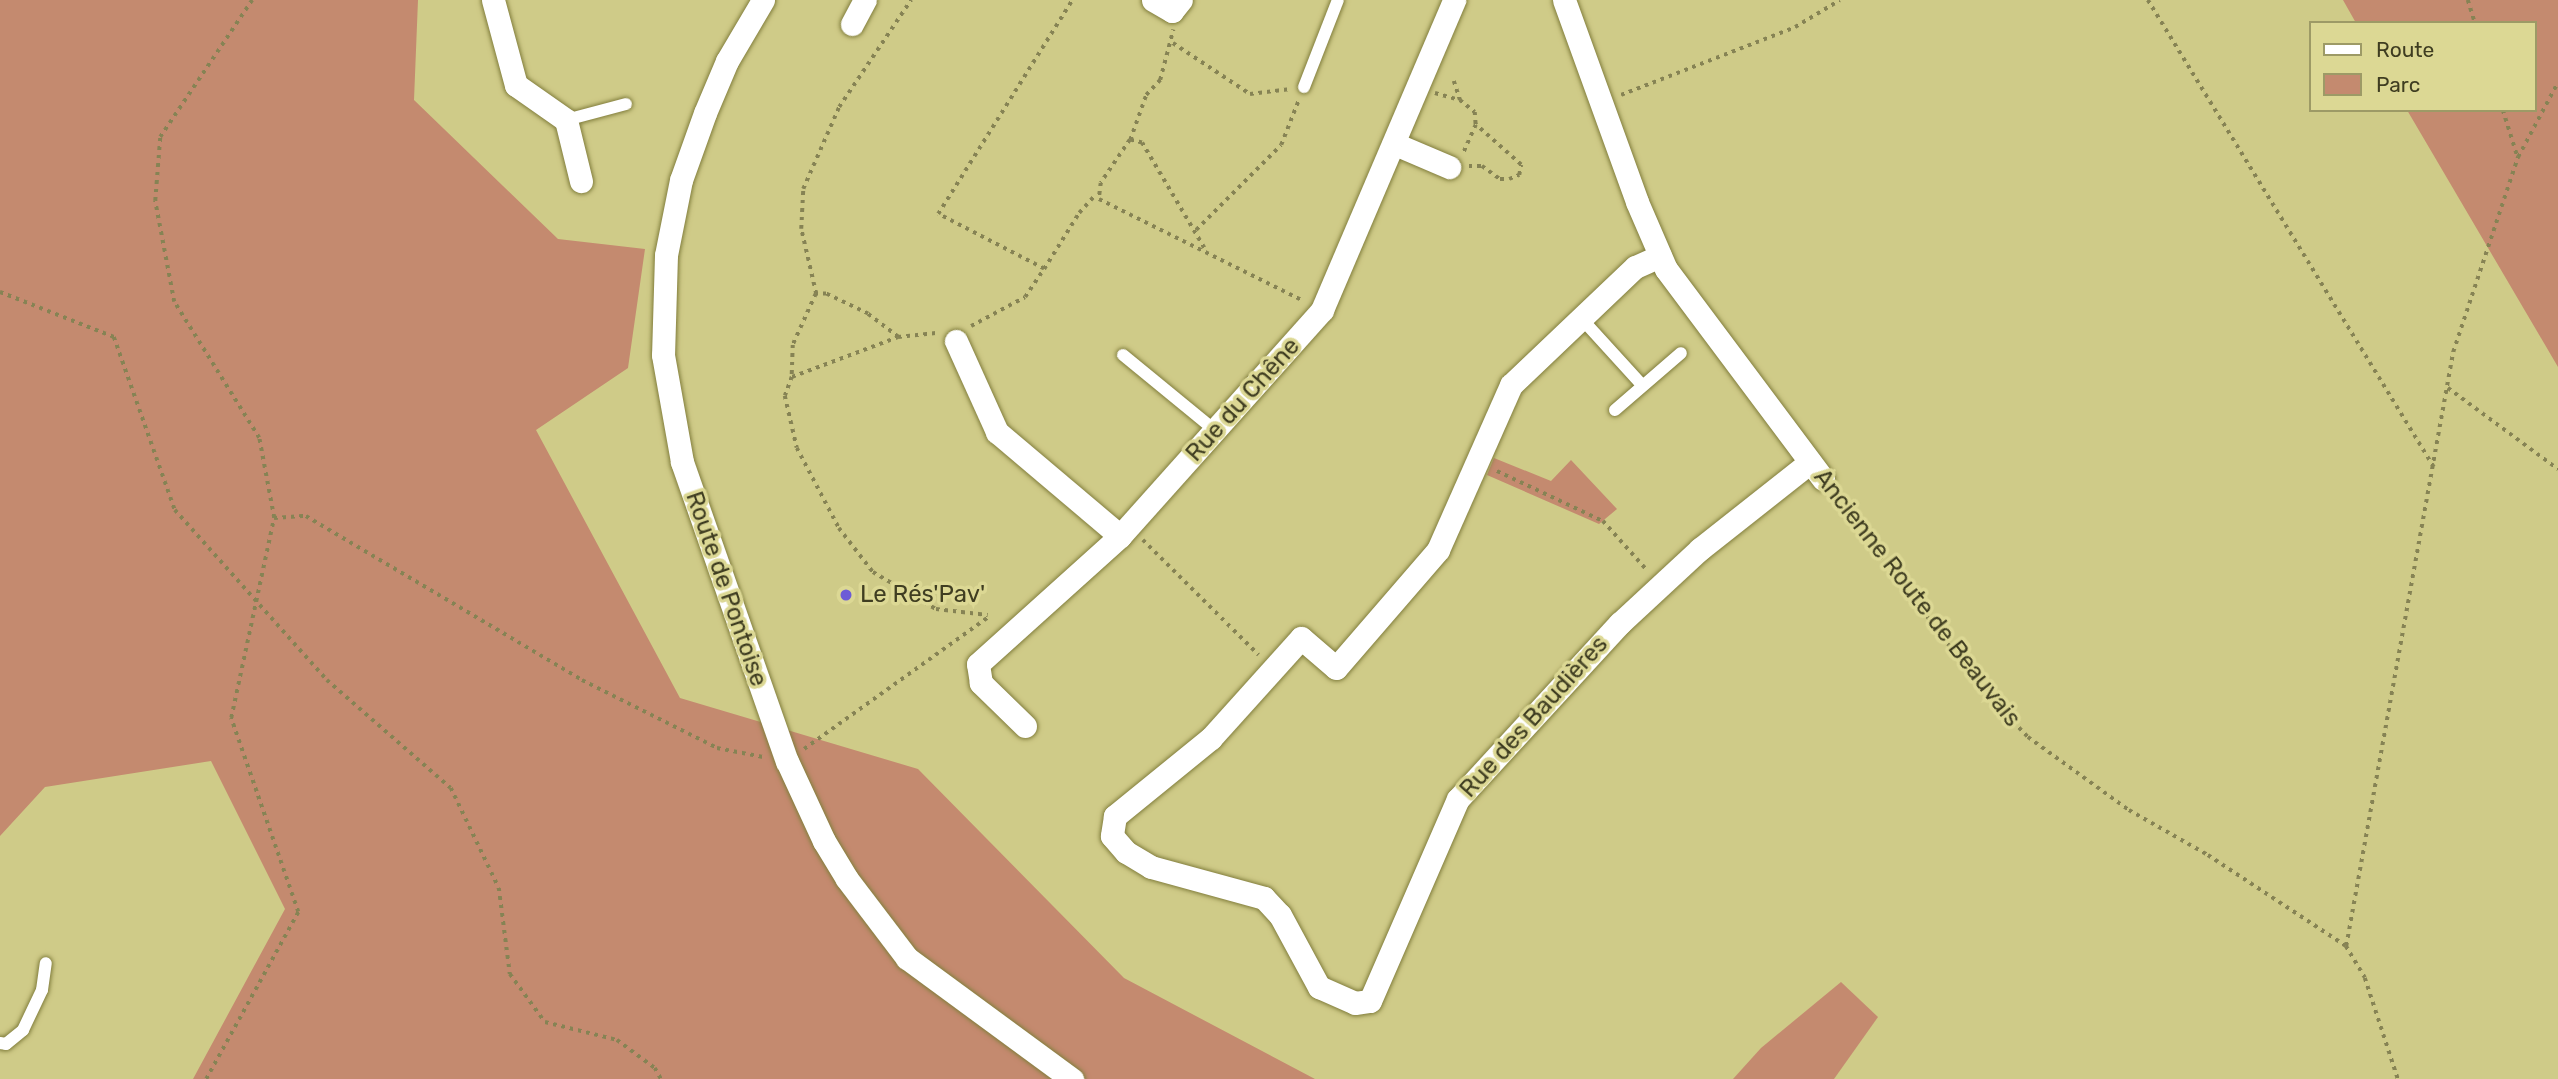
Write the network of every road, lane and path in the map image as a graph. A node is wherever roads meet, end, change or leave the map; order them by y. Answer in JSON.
{"nodes":[{"id":1,"x":253,"y":0,"type":"edge"},
{"id":2,"x":493,"y":0,"type":"edge"},
{"id":3,"x":764,"y":0,"type":"edge"},
{"id":4,"x":866,"y":0,"type":"edge"},
{"id":5,"x":911,"y":0,"type":"edge"},
{"id":6,"x":1072,"y":0,"type":"edge"},
{"id":7,"x":1338,"y":0,"type":"edge"},
{"id":8,"x":1564,"y":0,"type":"edge"},
{"id":9,"x":1840,"y":0,"type":"edge"},
{"id":10,"x":2148,"y":0,"type":"edge"},
{"id":11,"x":2468,"y":0,"type":"edge"},
{"id":12,"x":1448,"y":3,"type":"edge"},
{"id":13,"x":1169,"y":4,"type":"edge"},
{"id":14,"x":2474,"y":21,"type":"edge"},
{"id":15,"x":852,"y":24,"type":"dead end"},
{"id":16,"x":1173,"y":43,"type":"junction"},
{"id":17,"x":1454,"y":81,"type":"dead end"},
{"id":18,"x":2558,"y":82,"type":"edge"},
{"id":19,"x":1304,"y":87,"type":"junction"},
{"id":20,"x":626,"y":104,"type":"dead end"},
{"id":21,"x":1600,"y":106,"type":"junction"},
{"id":22,"x":2504,"y":112,"type":"edge"},
{"id":23,"x":566,"y":120,"type":"junction"},
{"id":24,"x":1476,"y":125,"type":"junction"},
{"id":25,"x":1130,"y":140,"type":"junction"},
{"id":26,"x":1395,"y":144,"type":"junction"},
{"id":27,"x":2518,"y":157,"type":"junction"},
{"id":28,"x":1456,"y":163,"type":"junction"},
{"id":29,"x":582,"y":181,"type":"dead end"},
{"id":30,"x":1097,"y":193,"type":"junction"},
{"id":31,"x":1196,"y":230,"type":"junction"},
{"id":32,"x":1204,"y":248,"type":"junction"},
{"id":33,"x":1660,"y":256,"type":"junction"},
{"id":34,"x":1044,"y":270,"type":"junction"},
{"id":35,"x":0,"y":292,"type":"edge"},
{"id":36,"x":816,"y":294,"type":"junction"},
{"id":37,"x":1322,"y":310,"type":"junction"},
{"id":38,"x":1581,"y":318,"type":"junction"},
{"id":39,"x":898,"y":337,"type":"junction"},
{"id":40,"x":956,"y":341,"type":"junction"},
{"id":41,"x":1681,"y":353,"type":"dead end"},
{"id":42,"x":1123,"y":355,"type":"dead end"},
{"id":43,"x":792,"y":377,"type":"junction"},
{"id":44,"x":1642,"y":385,"type":"junction"},
{"id":45,"x":2448,"y":388,"type":"junction"},
{"id":46,"x":1615,"y":410,"type":"dead end"},
{"id":47,"x":1216,"y":430,"type":"junction"},
{"id":48,"x":1476,"y":462,"type":"junction"},
{"id":49,"x":2435,"y":468,"type":"junction"},
{"id":50,"x":2558,"y":469,"type":"edge"},
{"id":51,"x":1816,"y":470,"type":"junction"},
{"id":52,"x":274,"y":518,"type":"junction"},
{"id":53,"x":1124,"y":531,"type":"junction"},
{"id":54,"x":1661,"y":586,"type":"junction"},
{"id":55,"x":257,"y":601,"type":"junction"},
{"id":56,"x":1273,"y":669,"type":"junction"},
{"id":57,"x":1025,"y":726,"type":"dead end"},
{"id":58,"x":787,"y":761,"type":"junction"},
{"id":59,"x":2346,"y":946,"type":"junction"},
{"id":60,"x":46,"y":963,"type":"dead end"},
{"id":61,"x":0,"y":1043,"type":"edge"},
{"id":62,"x":206,"y":1079,"type":"edge"},
{"id":63,"x":661,"y":1079,"type":"edge"},
{"id":64,"x":1072,"y":1079,"type":"edge"},
{"id":65,"x":2398,"y":1079,"type":"edge"}],
"edges":[{"from":1,"to":52,"type":"path"},
{"from":2,"to":23,"type":"street"},
{"from":3,"to":58,"type":"street","name":"Route de Pontoise"},
{"from":4,"to":15,"type":"street"},
{"from":5,"to":36,"type":"path"},
{"from":6,"to":34,"type":"path"},
{"from":7,"to":19,"type":"lane"},
{"from":8,"to":21,"type":"street","name":"Ancienne Route de Beauvais"},
{"from":9,"to":21,"type":"path"},
{"from":10,"to":49,"type":"path"},
{"from":11,"to":14,"type":"path"},
{"from":12,"to":26,"type":"street","name":"Rue du Chêne"},
{"from":13,"to":16,"type":"path"},
{"from":16,"to":19,"type":"path"},
{"from":16,"to":25,"type":"path"},
{"from":17,"to":24,"type":"path"},
{"from":18,"to":27,"type":"path"},
{"from":19,"to":31,"type":"path"},
{"from":20,"to":23,"type":"lane"},
{"from":21,"to":33,"type":"street","name":"Ancienne Route de Beauvais"},
{"from":22,"to":27,"type":"path"},
{"from":23,"to":29,"type":"street"},
{"from":24,"to":28,"type":"path"},
{"from":24,"to":28,"type":"path"},
{"from":25,"to":30,"type":"path"},
{"from":25,"to":31,"type":"path"},
{"from":26,"to":28,"type":"street"},
{"from":26,"to":37,"type":"street","name":"Rue du Chêne"},
{"from":27,"to":45,"type":"path"},
{"from":30,"to":32,"type":"path"},
{"from":30,"to":34,"type":"path"},
{"from":31,"to":32,"type":"path"},
{"from":32,"to":37,"type":"path"},
{"from":33,"to":38,"type":"street"},
{"from":33,"to":51,"type":"street","name":"Ancienne Route de Beauvais"},
{"from":34,"to":40,"type":"path"},
{"from":35,"to":55,"type":"path"},
{"from":36,"to":39,"type":"path"},
{"from":36,"to":43,"type":"path"},
{"from":37,"to":47,"type":"street","name":"Rue du Chêne"},
{"from":38,"to":44,"type":"lane"},
{"from":38,"to":48,"type":"street"},
{"from":39,"to":40,"type":"path"},
{"from":39,"to":43,"type":"path"},
{"from":40,"to":53,"type":"street"},
{"from":41,"to":44,"type":"lane"},
{"from":42,"to":47,"type":"lane"},
{"from":43,"to":58,"type":"path"},
{"from":44,"to":46,"type":"lane"},
{"from":45,"to":49,"type":"path"},
{"from":45,"to":50,"type":"path"},
{"from":47,"to":53,"type":"street","name":"Rue du Chêne"},
{"from":48,"to":54,"type":"path"},
{"from":48,"to":56,"type":"street"},
{"from":49,"to":59,"type":"path"},
{"from":51,"to":54,"type":"street","name":"Rue des Baudières"},
{"from":51,"to":59,"type":"path","name":"Ancienne Route de Beauvais"},
{"from":52,"to":55,"type":"path"},
{"from":52,"to":58,"type":"path"},
{"from":53,"to":56,"type":"path"},
{"from":53,"to":57,"type":"street","name":"Rue du Chêne"},
{"from":54,"to":56,"type":"street","name":"Rue des Baudières"},
{"from":55,"to":62,"type":"path"},
{"from":55,"to":63,"type":"path"},
{"from":58,"to":64,"type":"street","name":"Route de Pontoise"},
{"from":59,"to":65,"type":"path","name":"Ancienne Route de Beauvais"},
{"from":60,"to":61,"type":"lane"}]}
